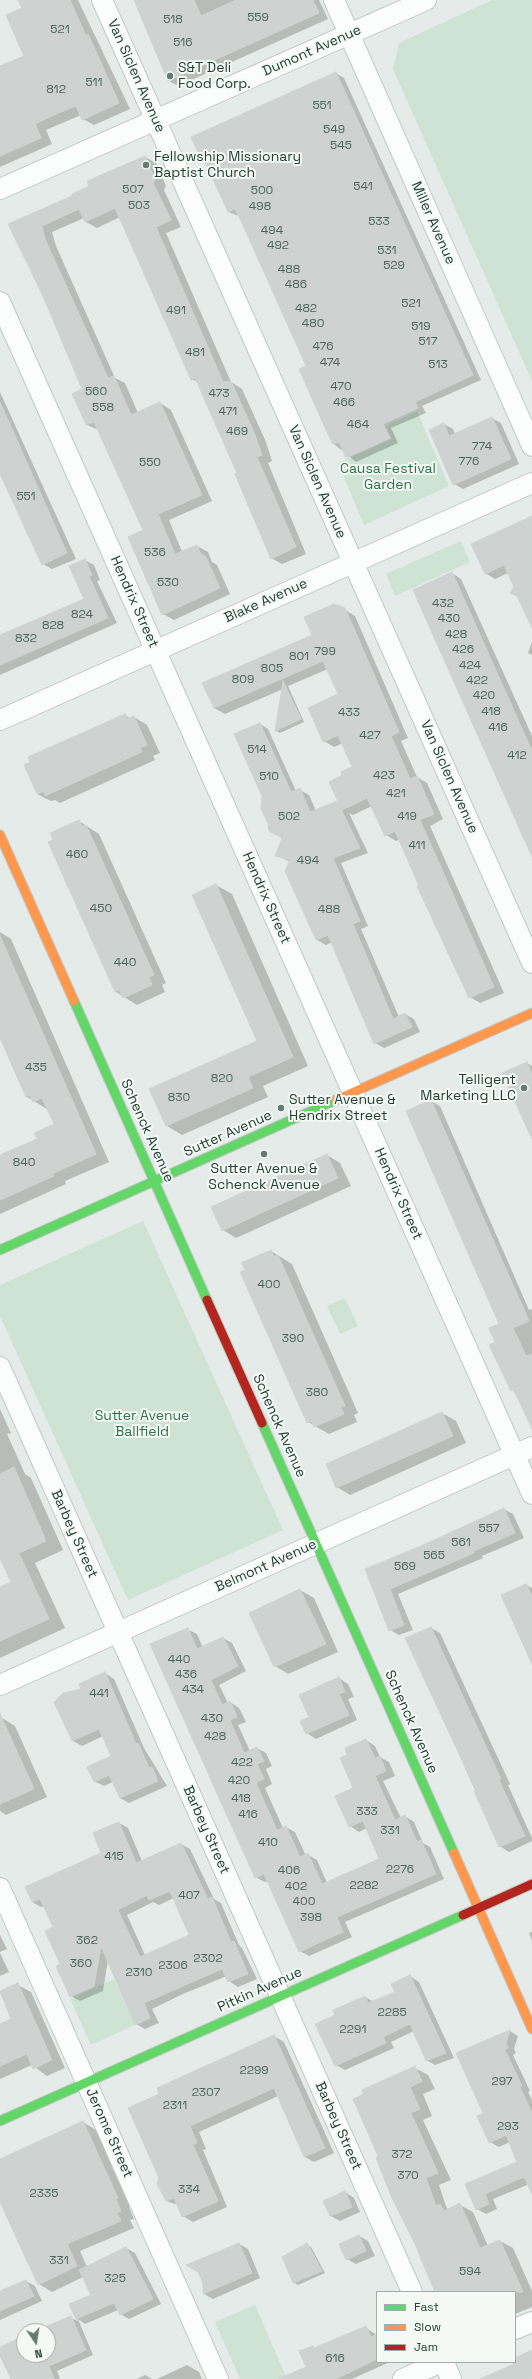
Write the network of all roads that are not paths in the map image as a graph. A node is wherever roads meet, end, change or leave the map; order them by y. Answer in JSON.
{"nodes":[{"id":1,"x":102,"y":0,"type":"edge"},
{"id":2,"x":334,"y":0,"type":"edge"},
{"id":3,"x":426,"y":0,"type":"edge"},
{"id":4,"x":349,"y":34,"type":"junction"},
{"id":5,"x":156,"y":120,"type":"junction"},
{"id":6,"x":0,"y":189,"type":"edge"},
{"id":7,"x":0,"y":302,"type":"edge"},
{"id":8,"x":532,"y":446,"type":"edge"},
{"id":9,"x":532,"y":484,"type":"edge"},
{"id":10,"x":353,"y":562,"type":"junction"},
{"id":11,"x":155,"y":650,"type":"junction"},
{"id":12,"x":0,"y":720,"type":"edge"},
{"id":13,"x":0,"y":835,"type":"edge"},
{"id":14,"x":532,"y":963,"type":"edge"},
{"id":15,"x":532,"y":1013,"type":"edge"},
{"id":16,"x":352,"y":1093,"type":"junction"},
{"id":17,"x":154,"y":1182,"type":"junction"},
{"id":18,"x":0,"y":1250,"type":"edge"},
{"id":19,"x":0,"y":1367,"type":"edge"},
{"id":20,"x":523,"y":1451,"type":"edge"},
{"id":21,"x":532,"y":1494,"type":"edge"},
{"id":22,"x":317,"y":1543,"type":"junction"},
{"id":23,"x":118,"y":1632,"type":"junction"},
{"id":24,"x":0,"y":1685,"type":"edge"},
{"id":25,"x":532,"y":1884,"type":"edge"},
{"id":26,"x":0,"y":1888,"type":"edge"},
{"id":27,"x":478,"y":1908,"type":"junction"},
{"id":28,"x":280,"y":1996,"type":"junction"},
{"id":29,"x":532,"y":2029,"type":"edge"},
{"id":30,"x":86,"y":2083,"type":"junction"},
{"id":31,"x":0,"y":2121,"type":"edge"},
{"id":32,"x":412,"y":2291,"type":"edge"},
{"id":33,"x":532,"y":2322,"type":"edge"},
{"id":34,"x":516,"y":2329,"type":"edge"},
{"id":35,"x":440,"y":2363,"type":"edge"},
{"id":36,"x":443,"y":2363,"type":"edge"},
{"id":37,"x":218,"y":2379,"type":"edge"},
{"id":38,"x":403,"y":2379,"type":"edge"},
{"id":39,"x":451,"y":2379,"type":"edge"}],
"edges":[{"from":1,"to":5,"type":"street","name":"Van Siclen Avenue"},
{"from":2,"to":4,"type":"street","name":"Miller Avenue"},
{"from":3,"to":4,"type":"street","name":"Dumont Avenue"},
{"from":4,"to":5,"type":"street","name":"Dumont Avenue"},
{"from":4,"to":8,"type":"street","name":"Miller Avenue"},
{"from":5,"to":6,"type":"street","name":"Dumont Avenue"},
{"from":5,"to":10,"type":"street","name":"Van Siclen Avenue"},
{"from":7,"to":11,"type":"street","name":"Hendrix Street"},
{"from":9,"to":10,"type":"street","name":"Blake Avenue"},
{"from":10,"to":11,"type":"street","name":"Blake Avenue"},
{"from":10,"to":14,"type":"street","name":"Van Siclen Avenue"},
{"from":11,"to":12,"type":"street","name":"Blake Avenue"},
{"from":11,"to":16,"type":"street","name":"Hendrix Street"},
{"from":13,"to":17,"type":"street","name":"Schenck Avenue"},
{"from":15,"to":16,"type":"street","name":"Sutter Avenue"},
{"from":16,"to":17,"type":"street","name":"Sutter Avenue"},
{"from":16,"to":20,"type":"street","name":"Hendrix Street"},
{"from":17,"to":18,"type":"street","name":"Sutter Avenue"},
{"from":17,"to":22,"type":"street","name":"Schenck Avenue"},
{"from":19,"to":23,"type":"street","name":"Barbey Street"},
{"from":20,"to":21,"type":"street","name":"Hendrix Street"},
{"from":20,"to":22,"type":"street","name":"Belmont Avenue"},
{"from":22,"to":23,"type":"street","name":"Belmont Avenue"},
{"from":22,"to":27,"type":"street","name":"Schenck Avenue"},
{"from":23,"to":24,"type":"street","name":"Belmont Avenue"},
{"from":23,"to":28,"type":"street","name":"Barbey Street"},
{"from":25,"to":27,"type":"street","name":"Pitkin Avenue"},
{"from":26,"to":30,"type":"street","name":"Jerome Street"},
{"from":27,"to":28,"type":"street","name":"Pitkin Avenue"},
{"from":27,"to":29,"type":"street","name":"Schenck Avenue"},
{"from":28,"to":30,"type":"street","name":"Pitkin Avenue"},
{"from":28,"to":32,"type":"street","name":"Barbey Street"},
{"from":30,"to":31,"type":"street","name":"Pitkin Avenue"},
{"from":30,"to":37,"type":"street","name":"Jerome Street"},
{"from":33,"to":34,"type":"street"},
{"from":35,"to":38,"type":"street"},
{"from":36,"to":39,"type":"street"}]}
